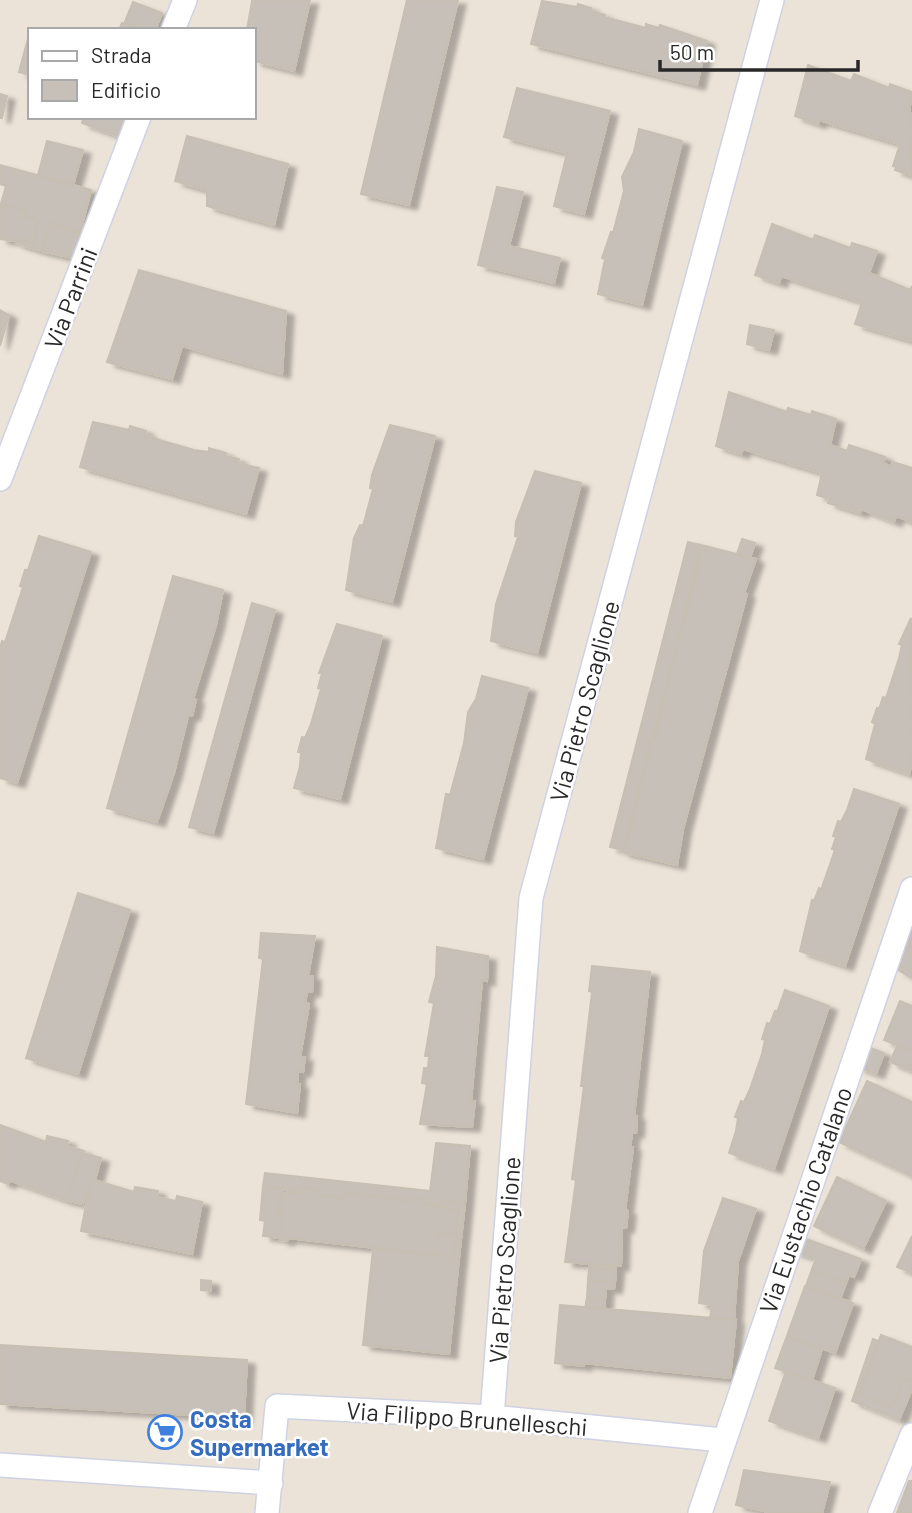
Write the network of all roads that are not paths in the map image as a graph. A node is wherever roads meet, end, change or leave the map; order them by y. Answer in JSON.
{"nodes":[{"id":1,"x":185,"y":0,"type":"edge"},
{"id":2,"x":772,"y":0,"type":"edge"},
{"id":3,"x":174,"y":28,"type":"edge"},
{"id":4,"x":138,"y":119,"type":"edge"},
{"id":5,"x":0,"y":479,"type":"edge"},
{"id":6,"x":912,"y":889,"type":"edge"},
{"id":7,"x":492,"y":1418,"type":"junction"},
{"id":8,"x":912,"y":1435,"type":"edge"},
{"id":9,"x":722,"y":1440,"type":"junction"},
{"id":10,"x":0,"y":1465,"type":"edge"},
{"id":11,"x":271,"y":1483,"type":"junction"},
{"id":12,"x":267,"y":1513,"type":"edge"},
{"id":13,"x":700,"y":1513,"type":"edge"},
{"id":14,"x":880,"y":1513,"type":"edge"}],
"edges":[{"from":1,"to":3,"type":"street"},
{"from":2,"to":7,"type":"street","name":"Via Pietro Scaglione"},
{"from":4,"to":5,"type":"street","name":"Via Parrini"},
{"from":6,"to":9,"type":"street","name":"Via Eustachio Catalano"},
{"from":7,"to":9,"type":"street","name":"Via Filippo Brunelleschi"},
{"from":7,"to":11,"type":"street","name":"Via Filippo Brunelleschi"},
{"from":8,"to":14,"type":"street"},
{"from":9,"to":13,"type":"street","name":"Via Eustachio Catalano"},
{"from":10,"to":11,"type":"street"},
{"from":11,"to":12,"type":"street","name":"Via Filippo Brunelleschi"}]}
